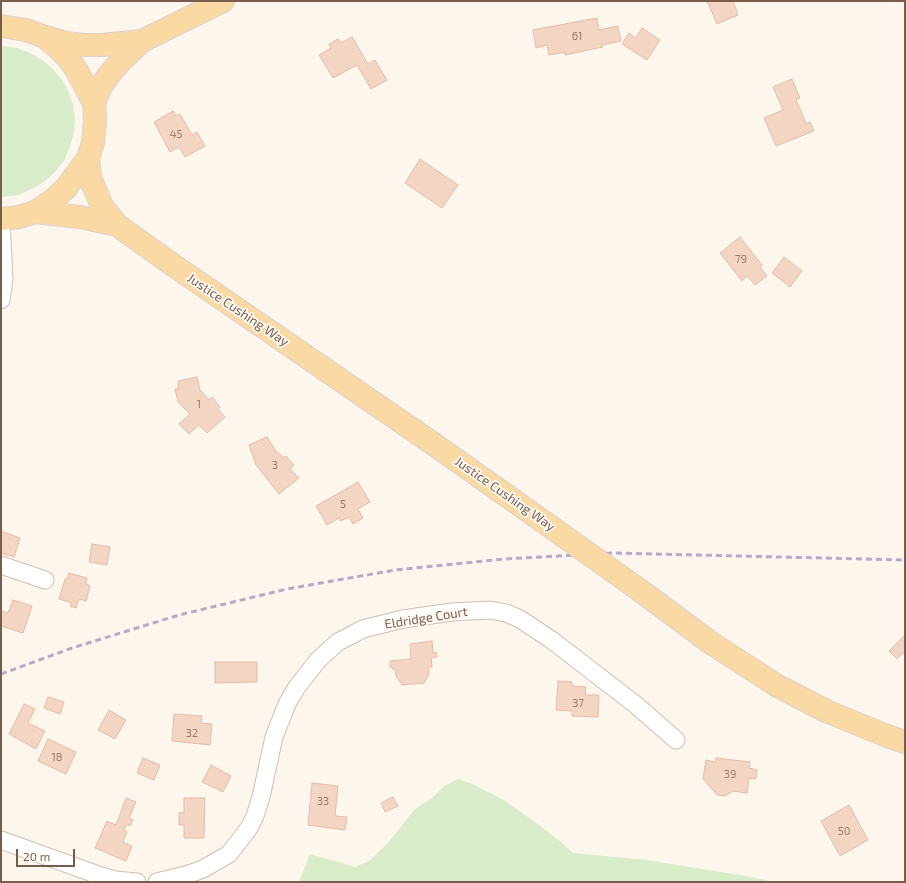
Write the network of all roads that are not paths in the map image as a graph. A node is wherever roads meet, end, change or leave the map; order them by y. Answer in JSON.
{"nodes":[{"id":1,"x":223,"y":1,"type":"edge"},
{"id":2,"x":1,"y":26,"type":"edge"},
{"id":3,"x":45,"y":37,"type":"junction"},
{"id":4,"x":142,"y":41,"type":"junction"},
{"id":5,"x":94,"y":103,"type":"junction"},
{"id":6,"x":88,"y":158,"type":"junction"},
{"id":7,"x":35,"y":212,"type":"junction"},
{"id":8,"x":1,"y":219,"type":"edge"},
{"id":9,"x":117,"y":225,"type":"junction"},
{"id":10,"x":1,"y":300,"type":"edge"},
{"id":11,"x":1,"y":565,"type":"edge"},
{"id":12,"x":45,"y":580,"type":"dead end"},
{"id":13,"x":676,"y":740,"type":"dead end"},
{"id":14,"x":905,"y":742,"type":"edge"},
{"id":15,"x":1,"y":840,"type":"edge"},
{"id":16,"x":137,"y":882,"type":"edge"},
{"id":17,"x":157,"y":882,"type":"edge"}],
"edges":[{"from":1,"to":4,"type":"main road"},
{"from":2,"to":3,"type":"main road"},
{"from":3,"to":4,"type":"main road"},
{"from":3,"to":5,"type":"main road"},
{"from":4,"to":5,"type":"main road"},
{"from":5,"to":6,"type":"main road"},
{"from":6,"to":7,"type":"main road"},
{"from":6,"to":9,"type":"main road","name":"Justice Cushing Way"},
{"from":7,"to":8,"type":"main road"},
{"from":7,"to":9,"type":"main road","name":"Justice Cushing Way"},
{"from":8,"to":10,"type":"street"},
{"from":9,"to":14,"type":"main road","name":"Justice Cushing Way","bridge":true},
{"from":11,"to":12,"type":"street"},
{"from":13,"to":17,"type":"street","name":"Eldridge Court"},
{"from":15,"to":16,"type":"street"}]}
